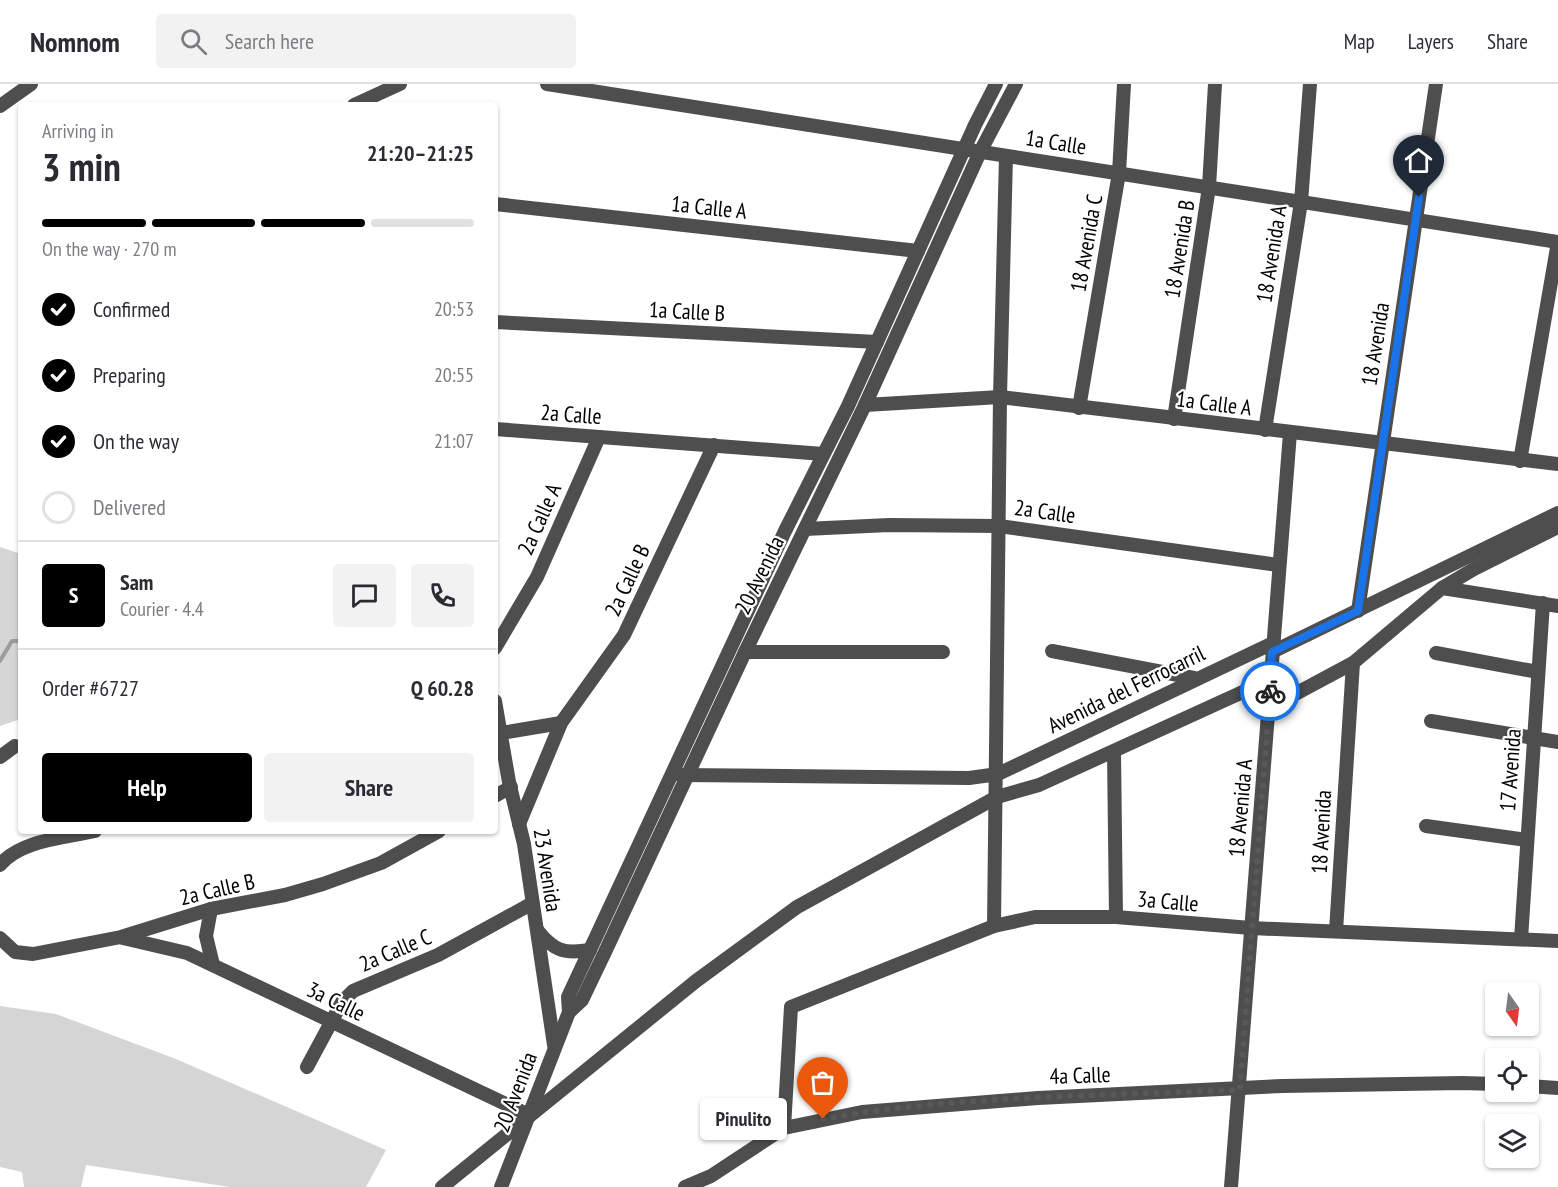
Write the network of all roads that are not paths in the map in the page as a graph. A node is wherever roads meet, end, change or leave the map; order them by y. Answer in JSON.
{"nodes":[{"id":1,"x":31,"y":84,"type":"edge"},
{"id":2,"x":547,"y":84,"type":"edge"},
{"id":3,"x":996,"y":84,"type":"edge"},
{"id":4,"x":1016,"y":84,"type":"edge"},
{"id":5,"x":1124,"y":84,"type":"edge"},
{"id":6,"x":1215,"y":84,"type":"edge"},
{"id":7,"x":1310,"y":84,"type":"edge"},
{"id":8,"x":1436,"y":84,"type":"edge"},
{"id":9,"x":395,"y":86,"type":"edge"},
{"id":10,"x":360,"y":102,"type":"edge"},
{"id":11,"x":390,"y":102,"type":"edge"},
{"id":12,"x":0,"y":106,"type":"edge"},
{"id":13,"x":964,"y":150,"type":"junction"},
{"id":14,"x":980,"y":152,"type":"junction"},
{"id":15,"x":1006,"y":156,"type":"junction"},
{"id":16,"x":1119,"y":173,"type":"junction"},
{"id":17,"x":1209,"y":188,"type":"junction"},
{"id":18,"x":1301,"y":202,"type":"junction"},
{"id":19,"x":498,"y":204,"type":"edge"},
{"id":20,"x":1415,"y":219,"type":"junction"},
{"id":21,"x":1558,"y":242,"type":"edge"},
{"id":22,"x":918,"y":251,"type":"junction"},
{"id":23,"x":498,"y":322,"type":"edge"},
{"id":24,"x":877,"y":342,"type":"junction"},
{"id":25,"x":1000,"y":397,"type":"junction"},
{"id":26,"x":865,"y":405,"type":"junction"},
{"id":27,"x":1079,"y":408,"type":"junction"},
{"id":28,"x":1174,"y":419,"type":"junction"},
{"id":29,"x":498,"y":429,"type":"edge"},
{"id":30,"x":1265,"y":430,"type":"junction"},
{"id":31,"x":1290,"y":433,"type":"junction"},
{"id":32,"x":599,"y":437,"type":"junction"},
{"id":33,"x":1381,"y":444,"type":"junction"},
{"id":34,"x":714,"y":445,"type":"junction"},
{"id":35,"x":823,"y":454,"type":"junction"},
{"id":36,"x":1520,"y":461,"type":"junction"},
{"id":37,"x":1558,"y":464,"type":"edge"},
{"id":38,"x":1558,"y":513,"type":"edge"},
{"id":39,"x":999,"y":526,"type":"junction"},
{"id":40,"x":1558,"y":527,"type":"edge"},
{"id":41,"x":805,"y":529,"type":"junction"},
{"id":42,"x":1278,"y":565,"type":"junction"},
{"id":43,"x":1442,"y":588,"type":"junction"},
{"id":44,"x":1542,"y":603,"type":"junction"},
{"id":45,"x":1558,"y":606,"type":"edge"},
{"id":46,"x":1358,"y":611,"type":"junction"},
{"id":47,"x":498,"y":643,"type":"edge"},
{"id":48,"x":1272,"y":647,"type":"junction"},
{"id":49,"x":1052,"y":651,"type":"dead end"},
{"id":50,"x":746,"y":652,"type":"junction"},
{"id":51,"x":943,"y":652,"type":"dead end"},
{"id":52,"x":1436,"y":654,"type":"dead end"},
{"id":53,"x":1353,"y":663,"type":"junction"},
{"id":54,"x":1538,"y":672,"type":"junction"},
{"id":55,"x":1194,"y":678,"type":"junction"},
{"id":56,"x":1271,"y":679,"type":"junction"},
{"id":57,"x":1269,"y":708,"type":"junction"},
{"id":58,"x":498,"y":717,"type":"edge"},
{"id":59,"x":1431,"y":721,"type":"dead end"},
{"id":60,"x":561,"y":723,"type":"junction"},
{"id":61,"x":501,"y":733,"type":"junction"},
{"id":62,"x":1533,"y":738,"type":"junction"},
{"id":63,"x":1558,"y":742,"type":"edge"},
{"id":64,"x":15,"y":747,"type":"dead end"},
{"id":65,"x":1114,"y":752,"type":"junction"},
{"id":66,"x":0,"y":757,"type":"edge"},
{"id":67,"x":998,"y":774,"type":"junction"},
{"id":68,"x":673,"y":775,"type":"junction"},
{"id":69,"x":687,"y":775,"type":"junction"},
{"id":70,"x":511,"y":787,"type":"junction"},
{"id":71,"x":498,"y":794,"type":"edge"},
{"id":72,"x":997,"y":797,"type":"junction"},
{"id":73,"x":519,"y":824,"type":"junction"},
{"id":74,"x":1426,"y":826,"type":"dead end"},
{"id":75,"x":29,"y":834,"type":"edge"},
{"id":76,"x":82,"y":834,"type":"edge"},
{"id":77,"x":433,"y":834,"type":"edge"},
{"id":78,"x":1527,"y":840,"type":"junction"},
{"id":79,"x":32,"y":845,"type":"junction"},
{"id":80,"x":0,"y":865,"type":"edge"},
{"id":81,"x":531,"y":904,"type":"junction"},
{"id":82,"x":211,"y":909,"type":"junction"},
{"id":83,"x":1116,"y":917,"type":"junction"},
{"id":84,"x":994,"y":926,"type":"junction"},
{"id":85,"x":1251,"y":928,"type":"junction"},
{"id":86,"x":536,"y":929,"type":"junction"},
{"id":87,"x":1336,"y":931,"type":"junction"},
{"id":88,"x":121,"y":937,"type":"junction"},
{"id":89,"x":0,"y":938,"type":"edge"},
{"id":90,"x":1521,"y":939,"type":"junction"},
{"id":91,"x":1558,"y":941,"type":"edge"},
{"id":92,"x":590,"y":950,"type":"junction"},
{"id":93,"x":213,"y":965,"type":"junction"},
{"id":94,"x":569,"y":1012,"type":"junction"},
{"id":95,"x":332,"y":1023,"type":"junction"},
{"id":96,"x":555,"y":1047,"type":"junction"},
{"id":97,"x":307,"y":1067,"type":"dead end"},
{"id":98,"x":1485,"y":1084,"type":"edge"},
{"id":99,"x":1539,"y":1087,"type":"edge"},
{"id":100,"x":1558,"y":1088,"type":"edge"},
{"id":101,"x":1240,"y":1090,"type":"junction"},
{"id":102,"x":529,"y":1115,"type":"junction"},
{"id":103,"x":784,"y":1128,"type":"junction"},
{"id":104,"x":711,"y":1176,"type":"junction"},
{"id":105,"x":441,"y":1187,"type":"edge"},
{"id":106,"x":501,"y":1187,"type":"edge"},
{"id":107,"x":685,"y":1187,"type":"edge"},
{"id":108,"x":720,"y":1187,"type":"edge"},
{"id":109,"x":1231,"y":1187,"type":"edge"}],
"edges":[{"from":1,"to":12,"type":"street"},
{"from":2,"to":13,"type":"street","name":"1a Calle"},
{"from":3,"to":13,"type":"street","name":"20 Avenida"},
{"from":4,"to":14,"type":"street","name":"20 Avenida"},
{"from":5,"to":16,"type":"street","name":"18 Avenida C"},
{"from":6,"to":17,"type":"street","name":"18 Avenida B"},
{"from":7,"to":18,"type":"street","name":"18 Avenida A"},
{"from":8,"to":20,"type":"street","name":"18 Avenida"},
{"from":9,"to":10,"type":"street"},
{"from":9,"to":11,"type":"street"},
{"from":13,"to":14,"type":"street","name":"1a Calle"},
{"from":13,"to":22,"type":"street","name":"20 Avenida"},
{"from":14,"to":15,"type":"street","name":"1a Calle"},
{"from":14,"to":26,"type":"street","name":"20 Avenida"},
{"from":15,"to":16,"type":"street","name":"1a Calle"},
{"from":15,"to":25,"type":"street"},
{"from":16,"to":17,"type":"street","name":"1a Calle"},
{"from":16,"to":27,"type":"street","name":"18 Avenida C"},
{"from":17,"to":18,"type":"street","name":"1a Calle"},
{"from":17,"to":28,"type":"street","name":"18 Avenida B"},
{"from":18,"to":20,"type":"street","name":"1a Calle"},
{"from":18,"to":30,"type":"street","name":"18 Avenida A"},
{"from":19,"to":22,"type":"street","name":"1a Calle A"},
{"from":20,"to":21,"type":"street","name":"1a Calle"},
{"from":20,"to":33,"type":"street","name":"18 Avenida"},
{"from":21,"to":36,"type":"street"},
{"from":22,"to":24,"type":"street","name":"20 Avenida"},
{"from":23,"to":24,"type":"street","name":"1a Calle B"},
{"from":24,"to":35,"type":"street","name":"20 Avenida"},
{"from":25,"to":26,"type":"street","name":"1a Calle A"},
{"from":25,"to":27,"type":"street","name":"1a Calle A"},
{"from":25,"to":39,"type":"street"},
{"from":26,"to":41,"type":"street","name":"20 Avenida"},
{"from":27,"to":28,"type":"street","name":"1a Calle A"},
{"from":28,"to":30,"type":"street","name":"1a Calle A"},
{"from":29,"to":32,"type":"street","name":"2a Calle"},
{"from":30,"to":31,"type":"street","name":"1a Calle A"},
{"from":31,"to":33,"type":"street","name":"1a Calle A"},
{"from":31,"to":42,"type":"street","name":"18 Avenida A"},
{"from":32,"to":34,"type":"street","name":"2a Calle"},
{"from":32,"to":47,"type":"street","name":"2a Calle A"},
{"from":33,"to":36,"type":"street","name":"1a Calle A"},
{"from":33,"to":46,"type":"street","name":"18 Avenida"},
{"from":34,"to":35,"type":"street","name":"2a Calle"},
{"from":34,"to":60,"type":"street","name":"2a Calle B"},
{"from":35,"to":68,"type":"street","name":"20 Avenida"},
{"from":36,"to":37,"type":"street","name":"1a Calle A"},
{"from":38,"to":46,"type":"street","name":"Avenida del Ferrocarril"},
{"from":39,"to":41,"type":"street","name":"2a Calle"},
{"from":39,"to":42,"type":"street","name":"2a Calle"},
{"from":39,"to":67,"type":"street"},
{"from":40,"to":43,"type":"street"},
{"from":41,"to":50,"type":"street","name":"20 Avenida"},
{"from":42,"to":48,"type":"street","name":"18 Avenida A"},
{"from":43,"to":44,"type":"street"},
{"from":43,"to":53,"type":"street"},
{"from":44,"to":45,"type":"street"},
{"from":44,"to":54,"type":"street","name":"17 Avenida"},
{"from":46,"to":48,"type":"street","name":"Avenida del Ferrocarril"},
{"from":48,"to":55,"type":"street","name":"Avenida del Ferrocarril"},
{"from":48,"to":56,"type":"street","name":"18 Avenida A"},
{"from":49,"to":55,"type":"street"},
{"from":50,"to":51,"type":"street"},
{"from":50,"to":69,"type":"street","name":"20 Avenida"},
{"from":52,"to":54,"type":"street"},
{"from":53,"to":57,"type":"street"},
{"from":53,"to":87,"type":"street","name":"18 Avenida"},
{"from":54,"to":62,"type":"street","name":"17 Avenida"},
{"from":55,"to":67,"type":"street","name":"Avenida del Ferrocarril"},
{"from":56,"to":57,"type":"street","name":"18 Avenida A"},
{"from":56,"to":65,"type":"street"},
{"from":57,"to":85,"type":"street","name":"18 Avenida A"},
{"from":58,"to":61,"type":"street","name":"23 Avenida"},
{"from":59,"to":62,"type":"street"},
{"from":60,"to":61,"type":"street"},
{"from":60,"to":73,"type":"street","name":"2a Calle B"},
{"from":61,"to":70,"type":"street","name":"23 Avenida"},
{"from":62,"to":63,"type":"street"},
{"from":62,"to":78,"type":"street","name":"17 Avenida"},
{"from":64,"to":66,"type":"street"},
{"from":65,"to":72,"type":"street"},
{"from":65,"to":83,"type":"street"},
{"from":67,"to":69,"type":"street"},
{"from":67,"to":72,"type":"street"},
{"from":68,"to":69,"type":"street"},
{"from":68,"to":92,"type":"street","name":"20 Avenida"},
{"from":69,"to":94,"type":"street","name":"20 Avenida"},
{"from":70,"to":71,"type":"street"},
{"from":70,"to":73,"type":"street","name":"23 Avenida"},
{"from":72,"to":84,"type":"street"},
{"from":72,"to":102,"type":"street"},
{"from":73,"to":81,"type":"street","name":"23 Avenida"},
{"from":74,"to":78,"type":"street"},
{"from":75,"to":79,"type":"street"},
{"from":76,"to":79,"type":"street"},
{"from":77,"to":82,"type":"street","name":"2a Calle B"},
{"from":78,"to":90,"type":"street","name":"17 Avenida"},
{"from":79,"to":80,"type":"street"},
{"from":81,"to":86,"type":"street","name":"23 Avenida"},
{"from":81,"to":95,"type":"street","name":"2a Calle C"},
{"from":82,"to":88,"type":"street","name":"2a Calle B"},
{"from":82,"to":93,"type":"street"},
{"from":83,"to":84,"type":"street","name":"3a Calle"},
{"from":83,"to":85,"type":"street","name":"3a Calle"},
{"from":84,"to":103,"type":"street","name":"3a Calle"},
{"from":85,"to":87,"type":"street","name":"3a Calle"},
{"from":85,"to":101,"type":"street","name":"18 Avenida A"},
{"from":86,"to":92,"type":"street"},
{"from":86,"to":96,"type":"street","name":"23 Avenida"},
{"from":87,"to":90,"type":"street","name":"3a Calle"},
{"from":88,"to":89,"type":"street","name":"2a Calle B"},
{"from":88,"to":93,"type":"street","name":"3a Calle"},
{"from":90,"to":91,"type":"street","name":"3a Calle"},
{"from":92,"to":94,"type":"street","name":"20 Avenida"},
{"from":93,"to":95,"type":"street","name":"3a Calle"},
{"from":94,"to":96,"type":"street","name":"20 Avenida"},
{"from":95,"to":97,"type":"street","name":"2a Calle C"},
{"from":95,"to":102,"type":"street","name":"3a Calle"},
{"from":96,"to":102,"type":"street","name":"20 Avenida"},
{"from":98,"to":101,"type":"street","name":"4a Calle"},
{"from":99,"to":100,"type":"street"},
{"from":101,"to":103,"type":"street","name":"4a Calle"},
{"from":101,"to":109,"type":"street","name":"18 Avenida A"},
{"from":102,"to":105,"type":"street"},
{"from":102,"to":106,"type":"street","name":"20 Avenida"},
{"from":103,"to":104,"type":"street","name":"4a Calle"},
{"from":104,"to":107,"type":"street","name":"4a Calle"},
{"from":104,"to":108,"type":"street"}]}
